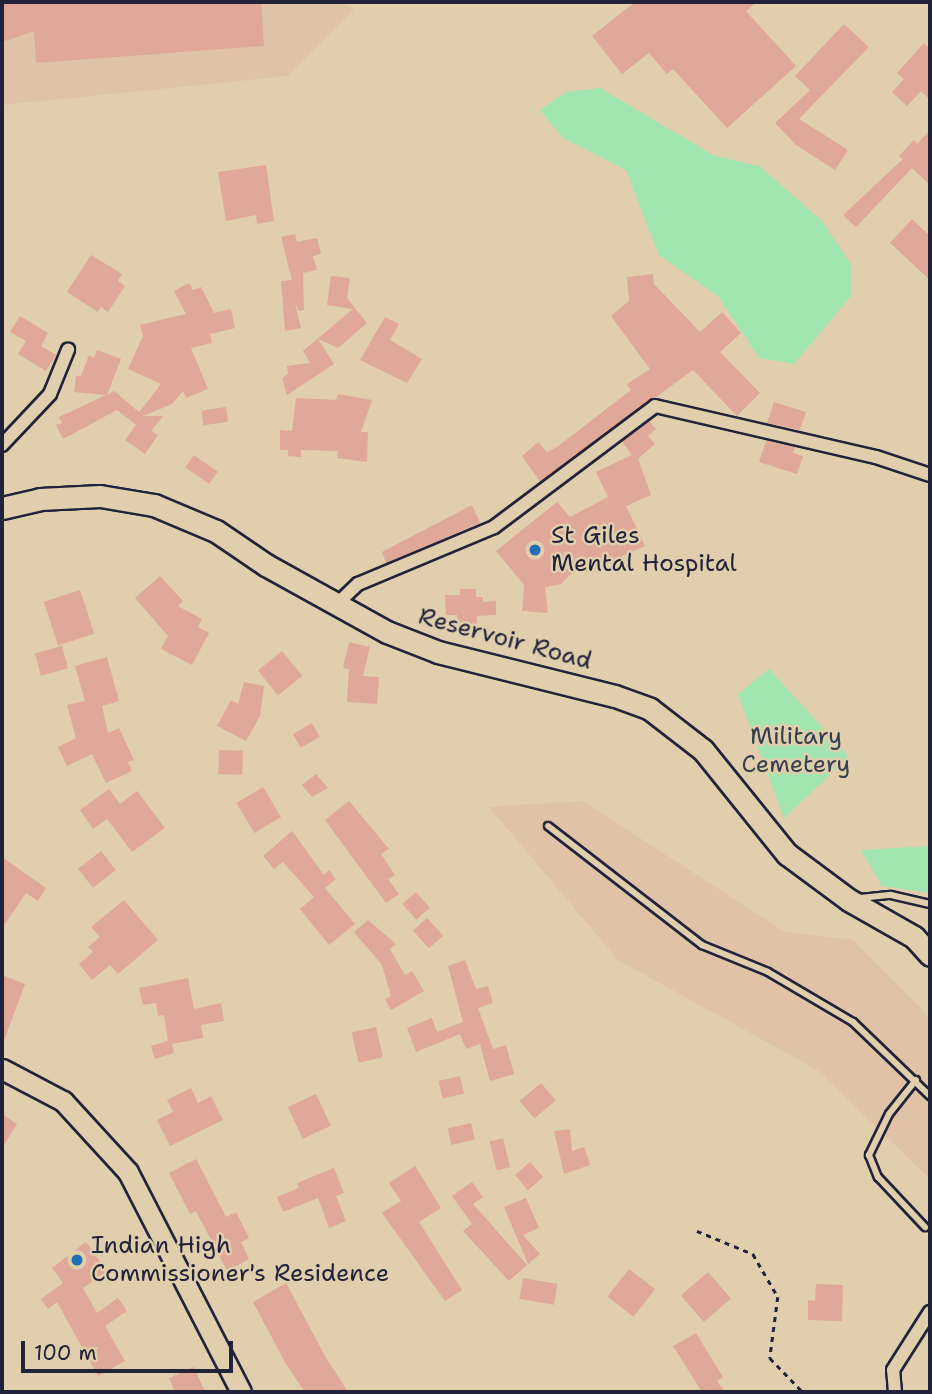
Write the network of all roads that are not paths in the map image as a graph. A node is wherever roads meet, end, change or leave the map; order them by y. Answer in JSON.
{"nodes":[{"id":1,"x":68,"y":350,"type":"dead end"},
{"id":2,"x":2,"y":445,"type":"edge"},
{"id":3,"x":930,"y":475,"type":"edge"},
{"id":4,"x":2,"y":508,"type":"edge"},
{"id":5,"x":335,"y":606,"type":"junction"},
{"id":6,"x":548,"y":826,"type":"dead end"},
{"id":7,"x":849,"y":900,"type":"junction"},
{"id":8,"x":930,"y":904,"type":"edge"},
{"id":9,"x":930,"y":955,"type":"edge"},
{"id":10,"x":2,"y":1069,"type":"edge"},
{"id":11,"x":916,"y":1080,"type":"junction"},
{"id":12,"x":930,"y":1096,"type":"edge"},
{"id":13,"x":925,"y":1227,"type":"dead end"},
{"id":14,"x":930,"y":1312,"type":"edge"},
{"id":15,"x":241,"y":1392,"type":"edge"},
{"id":16,"x":895,"y":1392,"type":"edge"}],
"edges":[{"from":1,"to":2,"type":"street"},
{"from":3,"to":5,"type":"street"},
{"from":4,"to":5,"type":"highway","name":"Reservoir Road"},
{"from":5,"to":7,"type":"highway","name":"Reservoir Road"},
{"from":6,"to":11,"type":"lane"},
{"from":7,"to":8,"type":"lane"},
{"from":7,"to":9,"type":"highway","name":"Reservoir Road"},
{"from":10,"to":15,"type":"main road"},
{"from":11,"to":12,"type":"lane"},
{"from":11,"to":13,"type":"lane"},
{"from":14,"to":16,"type":"street"}]}
